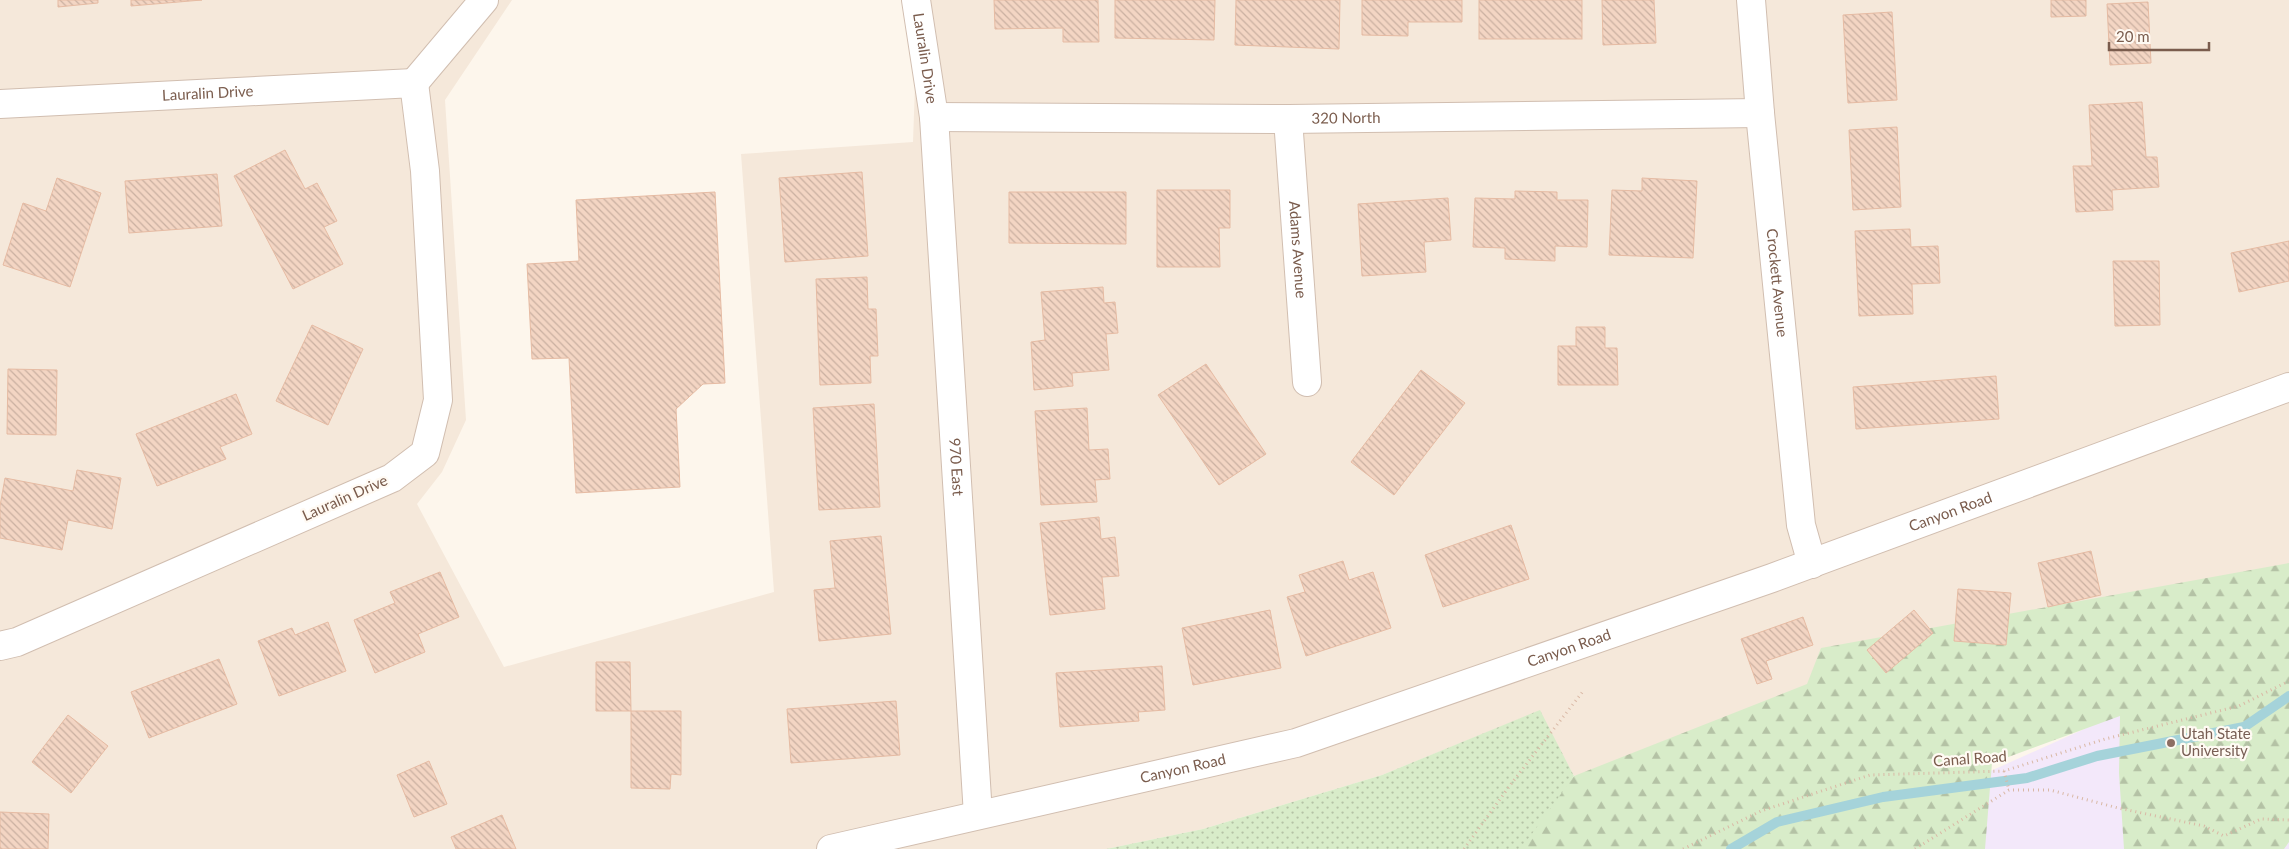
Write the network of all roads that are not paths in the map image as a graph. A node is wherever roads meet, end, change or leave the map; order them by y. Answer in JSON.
{"nodes":[{"id":1,"x":484,"y":0,"type":"edge"},
{"id":2,"x":916,"y":0,"type":"edge"},
{"id":3,"x":1751,"y":0,"type":"edge"},
{"id":4,"x":414,"y":83,"type":"junction"},
{"id":5,"x":0,"y":104,"type":"edge"},
{"id":6,"x":1760,"y":113,"type":"junction"},
{"id":7,"x":934,"y":117,"type":"junction"},
{"id":8,"x":1288,"y":119,"type":"junction"},
{"id":9,"x":1307,"y":382,"type":"dead end"},
{"id":10,"x":2289,"y":386,"type":"edge"},
{"id":11,"x":1812,"y":564,"type":"junction"},
{"id":12,"x":0,"y":646,"type":"edge"},
{"id":13,"x":978,"y":815,"type":"junction"},
{"id":14,"x":831,"y":849,"type":"edge"}],
"edges":[{"from":1,"to":4,"type":"street"},
{"from":2,"to":7,"type":"street","name":"Lauralin Drive"},
{"from":3,"to":6,"type":"street","name":"Crockett Avenue"},
{"from":4,"to":5,"type":"street","name":"Lauralin Drive"},
{"from":4,"to":12,"type":"street","name":"Lauralin Drive"},
{"from":6,"to":8,"type":"street","name":"320 North"},
{"from":6,"to":11,"type":"street","name":"Crockett Avenue"},
{"from":7,"to":8,"type":"street","name":"320 North"},
{"from":7,"to":13,"type":"street","name":"970 East"},
{"from":8,"to":9,"type":"street","name":"Adams Avenue"},
{"from":10,"to":11,"type":"street","name":"Canyon Road"},
{"from":11,"to":13,"type":"street","name":"Canyon Road"},
{"from":13,"to":14,"type":"street","name":"Canyon Road"}]}
